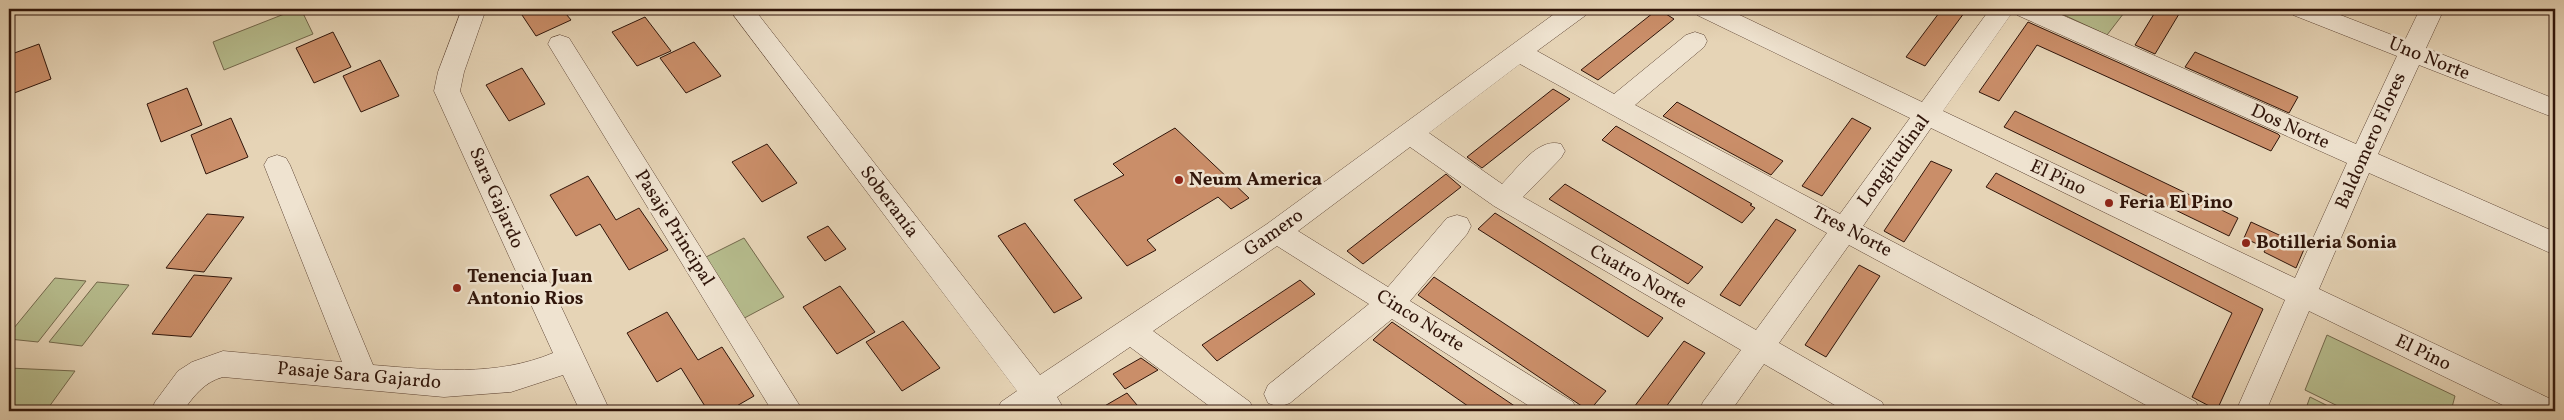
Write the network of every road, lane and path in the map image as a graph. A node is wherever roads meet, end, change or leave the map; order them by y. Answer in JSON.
{"nodes":[{"id":1,"x":474,"y":9,"type":"edge"},
{"id":2,"x":741,"y":9,"type":"edge"},
{"id":3,"x":1577,"y":9,"type":"edge"},
{"id":4,"x":1706,"y":9,"type":"edge"},
{"id":5,"x":2003,"y":9,"type":"edge"},
{"id":6,"x":2026,"y":9,"type":"edge"},
{"id":7,"x":2302,"y":9,"type":"edge"},
{"id":8,"x":2432,"y":9,"type":"edge"},
{"id":9,"x":1695,"y":40,"type":"dead end"},
{"id":10,"x":560,"y":44,"type":"dead end"},
{"id":11,"x":1519,"y":52,"type":"junction"},
{"id":12,"x":2411,"y":52,"type":"junction"},
{"id":13,"x":1616,"y":108,"type":"junction"},
{"id":14,"x":2555,"y":109,"type":"edge"},
{"id":15,"x":1926,"y":115,"type":"junction"},
{"id":16,"x":1411,"y":134,"type":"junction"},
{"id":17,"x":1552,"y":151,"type":"dead end"},
{"id":18,"x":2362,"y":159,"type":"junction"},
{"id":19,"x":277,"y":165,"type":"dead end"},
{"id":20,"x":1504,"y":200,"type":"junction"},
{"id":21,"x":1457,"y":226,"type":"dead end"},
{"id":22,"x":1845,"y":229,"type":"junction"},
{"id":23,"x":1277,"y":232,"type":"junction"},
{"id":24,"x":2555,"y":244,"type":"edge"},
{"id":25,"x":2302,"y":294,"type":"junction"},
{"id":26,"x":1392,"y":302,"type":"junction"},
{"id":27,"x":1130,"y":331,"type":"junction"},
{"id":28,"x":1760,"y":347,"type":"junction"},
{"id":29,"x":570,"y":359,"type":"junction"},
{"id":30,"x":363,"y":377,"type":"junction"},
{"id":31,"x":1279,"y":394,"type":"dead end"},
{"id":32,"x":1044,"y":403,"type":"edge"},
{"id":33,"x":166,"y":411,"type":"edge"},
{"id":34,"x":595,"y":411,"type":"edge"},
{"id":35,"x":788,"y":411,"type":"edge"},
{"id":36,"x":1012,"y":411,"type":"edge"},
{"id":37,"x":1239,"y":411,"type":"edge"},
{"id":38,"x":1562,"y":411,"type":"edge"},
{"id":39,"x":1714,"y":411,"type":"edge"},
{"id":40,"x":1872,"y":411,"type":"edge"},
{"id":41,"x":2185,"y":411,"type":"edge"},
{"id":42,"x":2251,"y":411,"type":"edge"},
{"id":43,"x":2545,"y":411,"type":"edge"}],
"edges":[{"from":1,"to":29,"type":"street","name":"Sara Gajardo"},
{"from":2,"to":32,"type":"street","name":"Soberanía"},
{"from":3,"to":11,"type":"street","name":"Gamero"},
{"from":4,"to":15,"type":"street","name":"El Pino"},
{"from":5,"to":15,"type":"street","name":"Longitudinal"},
{"from":6,"to":18,"type":"street","name":"Dos Norte"},
{"from":7,"to":12,"type":"street","name":"Uno Norte"},
{"from":8,"to":12,"type":"street","name":"Baldomero Flores"},
{"from":9,"to":13,"type":"street"},
{"from":10,"to":35,"type":"street","name":"Pasaje Principal"},
{"from":11,"to":13,"type":"street","name":"Tres Norte"},
{"from":11,"to":16,"type":"street","name":"Gamero"},
{"from":12,"to":14,"type":"street","name":"Uno Norte"},
{"from":12,"to":18,"type":"street","name":"Baldomero Flores"},
{"from":13,"to":22,"type":"street","name":"Tres Norte"},
{"from":15,"to":22,"type":"street","name":"Longitudinal"},
{"from":15,"to":25,"type":"street","name":"El Pino"},
{"from":16,"to":20,"type":"street","name":"Cuatro Norte"},
{"from":16,"to":23,"type":"street","name":"Gamero"},
{"from":17,"to":20,"type":"street"},
{"from":18,"to":24,"type":"street","name":"Dos Norte"},
{"from":18,"to":25,"type":"street","name":"Baldomero Flores"},
{"from":19,"to":30,"type":"street"},
{"from":20,"to":28,"type":"street","name":"Cuatro Norte"},
{"from":21,"to":26,"type":"street"},
{"from":22,"to":28,"type":"street","name":"Longitudinal"},
{"from":22,"to":41,"type":"street","name":"Tres Norte"},
{"from":23,"to":26,"type":"street","name":"Cinco Norte"},
{"from":23,"to":27,"type":"street","name":"Gamero"},
{"from":25,"to":42,"type":"street","name":"Baldomero Flores"},
{"from":25,"to":43,"type":"street","name":"El Pino"},
{"from":26,"to":31,"type":"street"},
{"from":26,"to":38,"type":"street","name":"Cinco Norte"},
{"from":27,"to":32,"type":"street","name":"Gamero"},
{"from":27,"to":37,"type":"street"},
{"from":28,"to":39,"type":"street","name":"Longitudinal"},
{"from":28,"to":40,"type":"street","name":"Cuatro Norte"},
{"from":29,"to":30,"type":"street","name":"Pasaje Sara Gajardo"},
{"from":29,"to":34,"type":"street","name":"Sara Gajardo"},
{"from":30,"to":33,"type":"street","name":"Pasaje Sara Gajardo"},
{"from":32,"to":36,"type":"street","name":"Gamero"}]}
